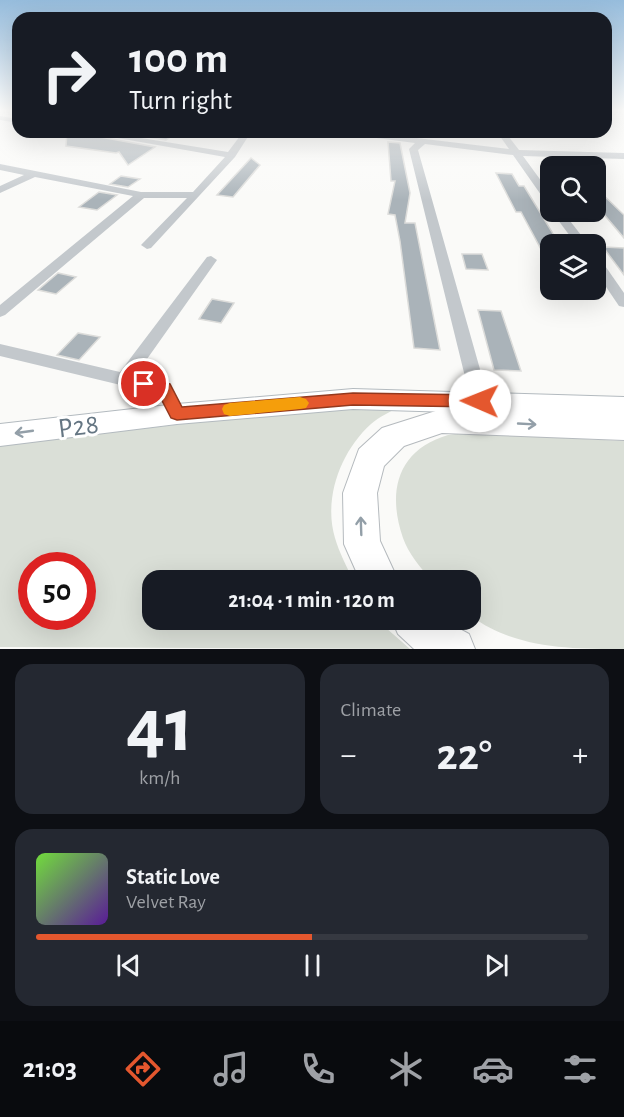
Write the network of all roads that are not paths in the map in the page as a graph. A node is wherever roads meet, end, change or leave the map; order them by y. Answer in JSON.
{"nodes":[{"id":1,"x":134,"y":139,"type":"edge"},
{"id":2,"x":242,"y":139,"type":"edge"},
{"id":3,"x":404,"y":139,"type":"edge"},
{"id":4,"x":507,"y":139,"type":"edge"},
{"id":5,"x":422,"y":142,"type":"junction"},
{"id":6,"x":517,"y":153,"type":"junction"},
{"id":7,"x":232,"y":155,"type":"junction"},
{"id":8,"x":624,"y":156,"type":"edge"},
{"id":9,"x":0,"y":167,"type":"edge"},
{"id":10,"x":33,"y":174,"type":"junction"},
{"id":11,"x":540,"y":186,"type":"edge"},
{"id":12,"x":0,"y":190,"type":"edge"},
{"id":13,"x":141,"y":195,"type":"junction"},
{"id":14,"x":196,"y":195,"type":"junction"},
{"id":15,"x":147,"y":245,"type":"dead end"},
{"id":16,"x":211,"y":260,"type":"dead end"},
{"id":17,"x":606,"y":277,"type":"edge"},
{"id":18,"x":624,"y":303,"type":"edge"},
{"id":19,"x":0,"y":312,"type":"edge"},
{"id":20,"x":0,"y":350,"type":"edge"},
{"id":21,"x":124,"y":380,"type":"junction"},
{"id":22,"x":480,"y":401,"type":"junction"},
{"id":23,"x":624,"y":407,"type":"edge"},
{"id":24,"x":177,"y":414,"type":"junction"},
{"id":25,"x":624,"y":428,"type":"edge"},
{"id":26,"x":0,"y":435,"type":"edge"},
{"id":27,"x":374,"y":570,"type":"edge"},
{"id":28,"x":424,"y":630,"type":"edge"},
{"id":29,"x":454,"y":649,"type":"edge"}],
"edges":[{"from":1,"to":7,"type":"street"},
{"from":2,"to":7,"type":"street"},
{"from":3,"to":5,"type":"street"},
{"from":4,"to":6,"type":"street"},
{"from":5,"to":6,"type":"street"},
{"from":5,"to":22,"type":"street"},
{"from":6,"to":8,"type":"street"},
{"from":6,"to":11,"type":"street"},
{"from":7,"to":14,"type":"street"},
{"from":9,"to":10,"type":"street"},
{"from":10,"to":12,"type":"street"},
{"from":10,"to":13,"type":"street"},
{"from":13,"to":14,"type":"street"},
{"from":13,"to":19,"type":"street"},
{"from":14,"to":15,"type":"street"},
{"from":16,"to":21,"type":"street"},
{"from":17,"to":18,"type":"street"},
{"from":20,"to":21,"type":"street"},
{"from":21,"to":24,"type":"street"},
{"from":22,"to":23,"type":"main road","name":"Р28"},
{"from":22,"to":24,"type":"main road","name":"Р28"},
{"from":24,"to":26,"type":"main road","name":"Р28","one_way":true},
{"from":27,"to":25,"type":"main road","one_way":true},
{"from":28,"to":29,"type":"main road"}]}
